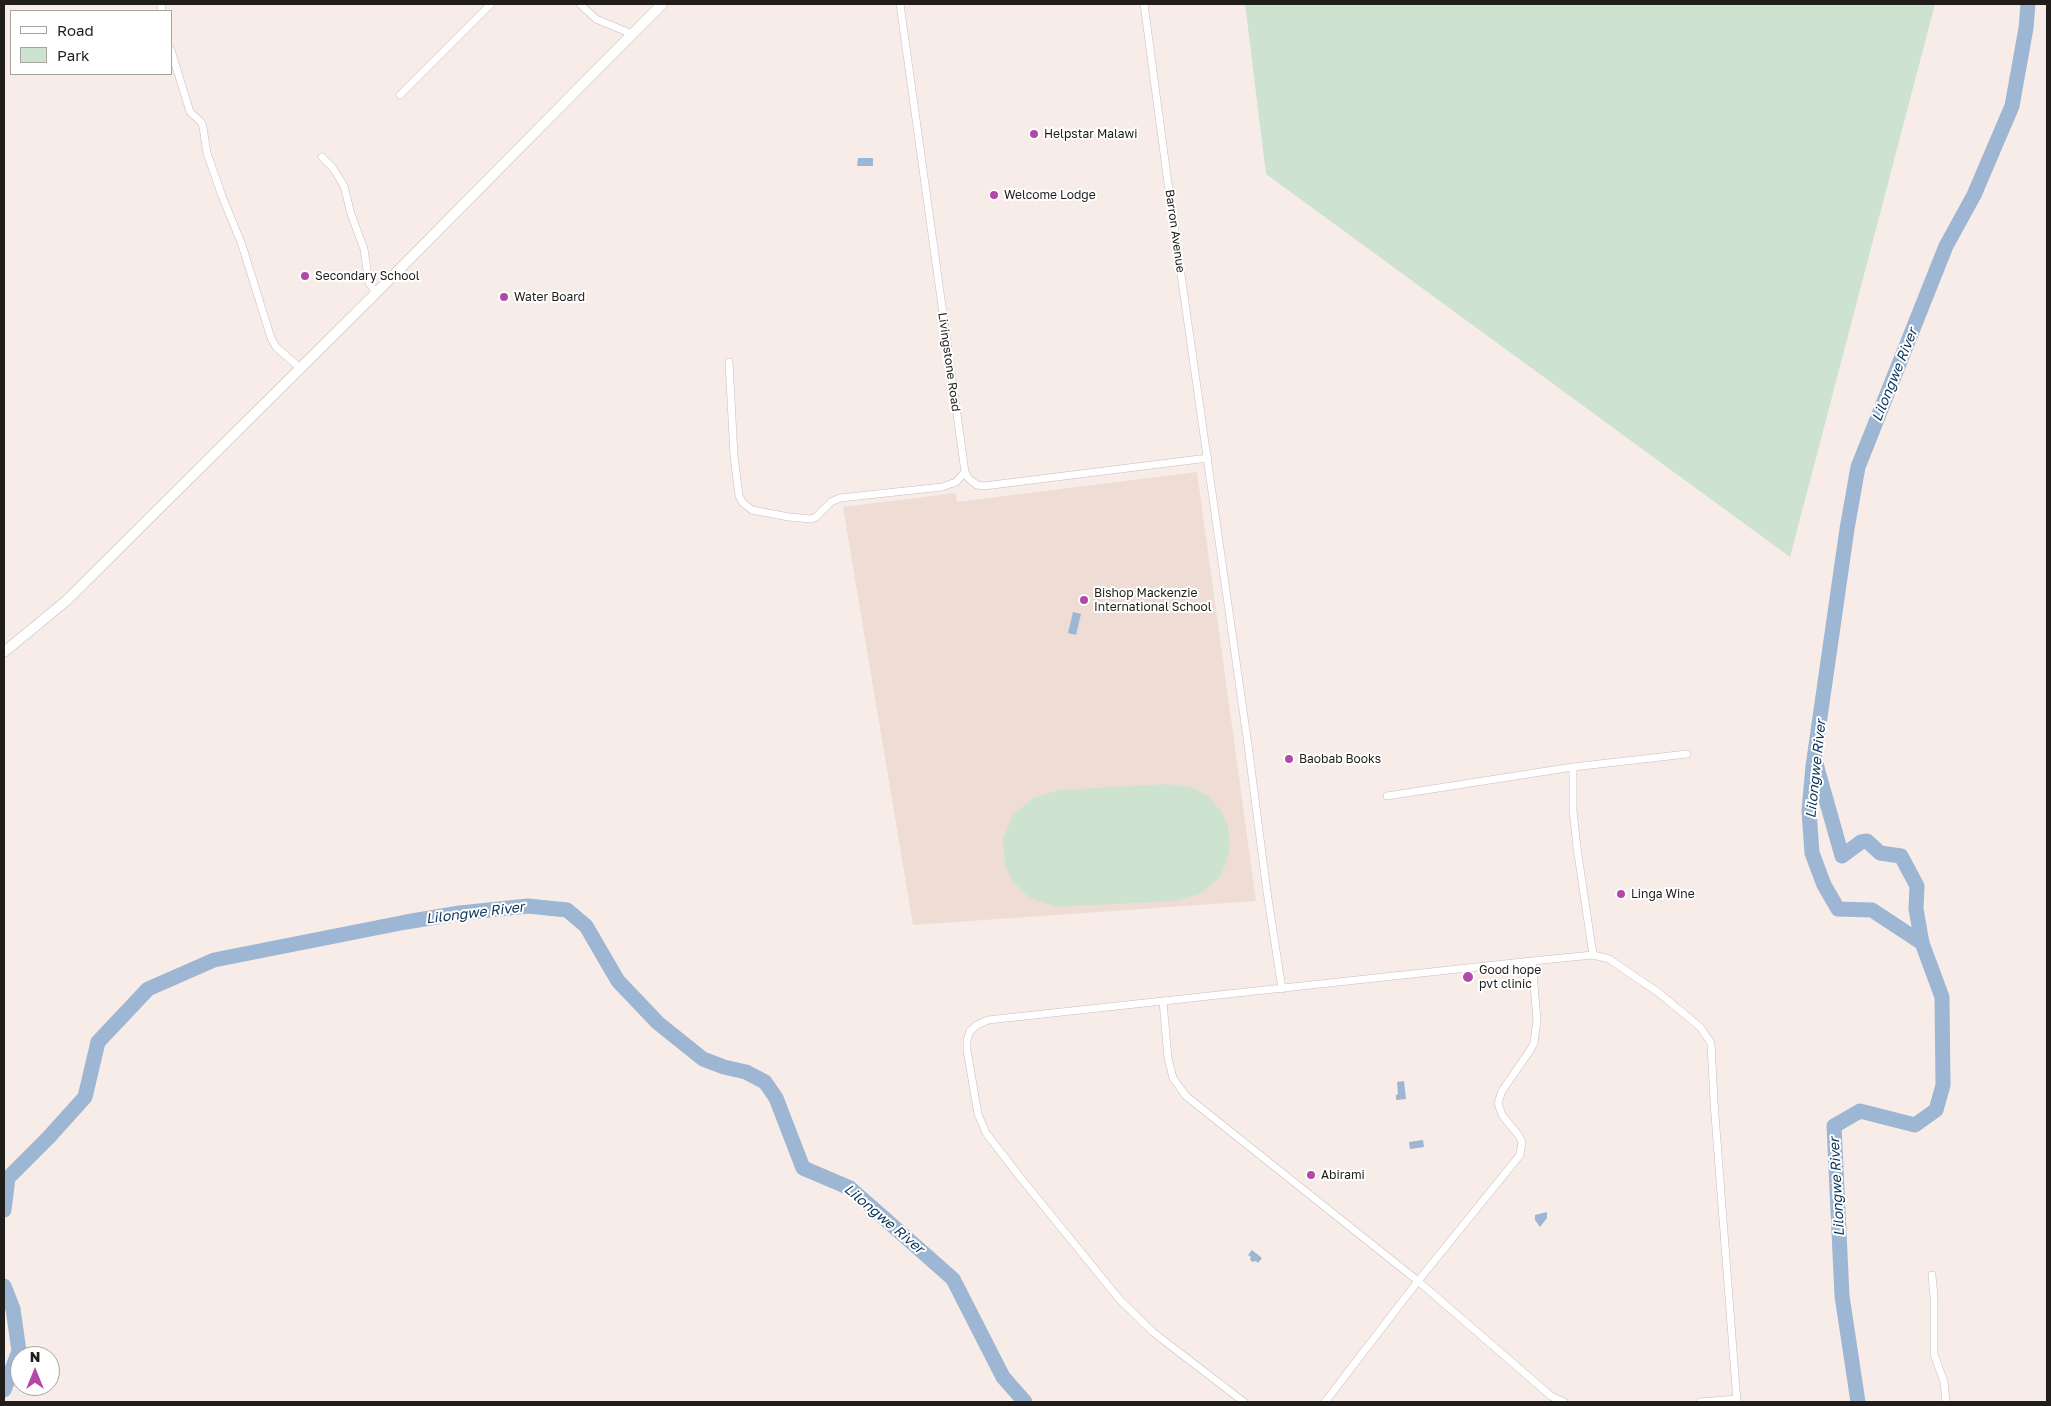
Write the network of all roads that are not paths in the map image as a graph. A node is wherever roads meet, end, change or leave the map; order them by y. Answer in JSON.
{"nodes":[{"id":1,"x":492,"y":4,"type":"edge"},
{"id":2,"x":580,"y":4,"type":"edge"},
{"id":3,"x":662,"y":4,"type":"edge"},
{"id":4,"x":900,"y":4,"type":"edge"},
{"id":5,"x":1144,"y":4,"type":"edge"},
{"id":6,"x":632,"y":34,"type":"junction"},
{"id":7,"x":172,"y":53,"type":"edge"},
{"id":8,"x":400,"y":95,"type":"dead end"},
{"id":9,"x":322,"y":157,"type":"dead end"},
{"id":10,"x":376,"y":292,"type":"junction"},
{"id":11,"x":729,"y":362,"type":"dead end"},
{"id":12,"x":300,"y":368,"type":"junction"},
{"id":13,"x":1208,"y":458,"type":"junction"},
{"id":14,"x":965,"y":472,"type":"junction"},
{"id":15,"x":4,"y":652,"type":"edge"},
{"id":16,"x":1688,"y":754,"type":"dead end"},
{"id":17,"x":1573,"y":768,"type":"junction"},
{"id":18,"x":1387,"y":796,"type":"dead end"},
{"id":19,"x":1593,"y":955,"type":"junction"},
{"id":20,"x":1532,"y":961,"type":"junction"},
{"id":21,"x":1282,"y":989,"type":"junction"},
{"id":22,"x":1163,"y":1002,"type":"junction"},
{"id":23,"x":1932,"y":1275,"type":"dead end"},
{"id":24,"x":1418,"y":1281,"type":"junction"},
{"id":25,"x":1737,"y":1401,"type":"edge"},
{"id":26,"x":1244,"y":1402,"type":"edge"},
{"id":27,"x":1325,"y":1402,"type":"edge"},
{"id":28,"x":1564,"y":1402,"type":"edge"},
{"id":29,"x":1700,"y":1402,"type":"edge"},
{"id":30,"x":1946,"y":1402,"type":"edge"}],
"edges":[{"from":1,"to":8,"type":"street"},
{"from":2,"to":6,"type":"street"},
{"from":3,"to":6,"type":"main road"},
{"from":4,"to":14,"type":"street","name":"Livingstone Road"},
{"from":5,"to":13,"type":"street","name":"Barron Avenue"},
{"from":6,"to":10,"type":"main road"},
{"from":7,"to":12,"type":"street"},
{"from":9,"to":10,"type":"street"},
{"from":10,"to":12,"type":"main road"},
{"from":11,"to":14,"type":"street"},
{"from":12,"to":15,"type":"main road"},
{"from":13,"to":14,"type":"street"},
{"from":13,"to":21,"type":"street","name":"Barron Avenue"},
{"from":16,"to":17,"type":"street"},
{"from":17,"to":18,"type":"street"},
{"from":17,"to":19,"type":"street"},
{"from":19,"to":20,"type":"street"},
{"from":19,"to":25,"type":"street"},
{"from":20,"to":21,"type":"street"},
{"from":20,"to":24,"type":"street"},
{"from":21,"to":22,"type":"street"},
{"from":22,"to":24,"type":"street"},
{"from":22,"to":26,"type":"street"},
{"from":23,"to":30,"type":"street"},
{"from":24,"to":27,"type":"street"},
{"from":24,"to":28,"type":"street"},
{"from":25,"to":29,"type":"street"}]}
